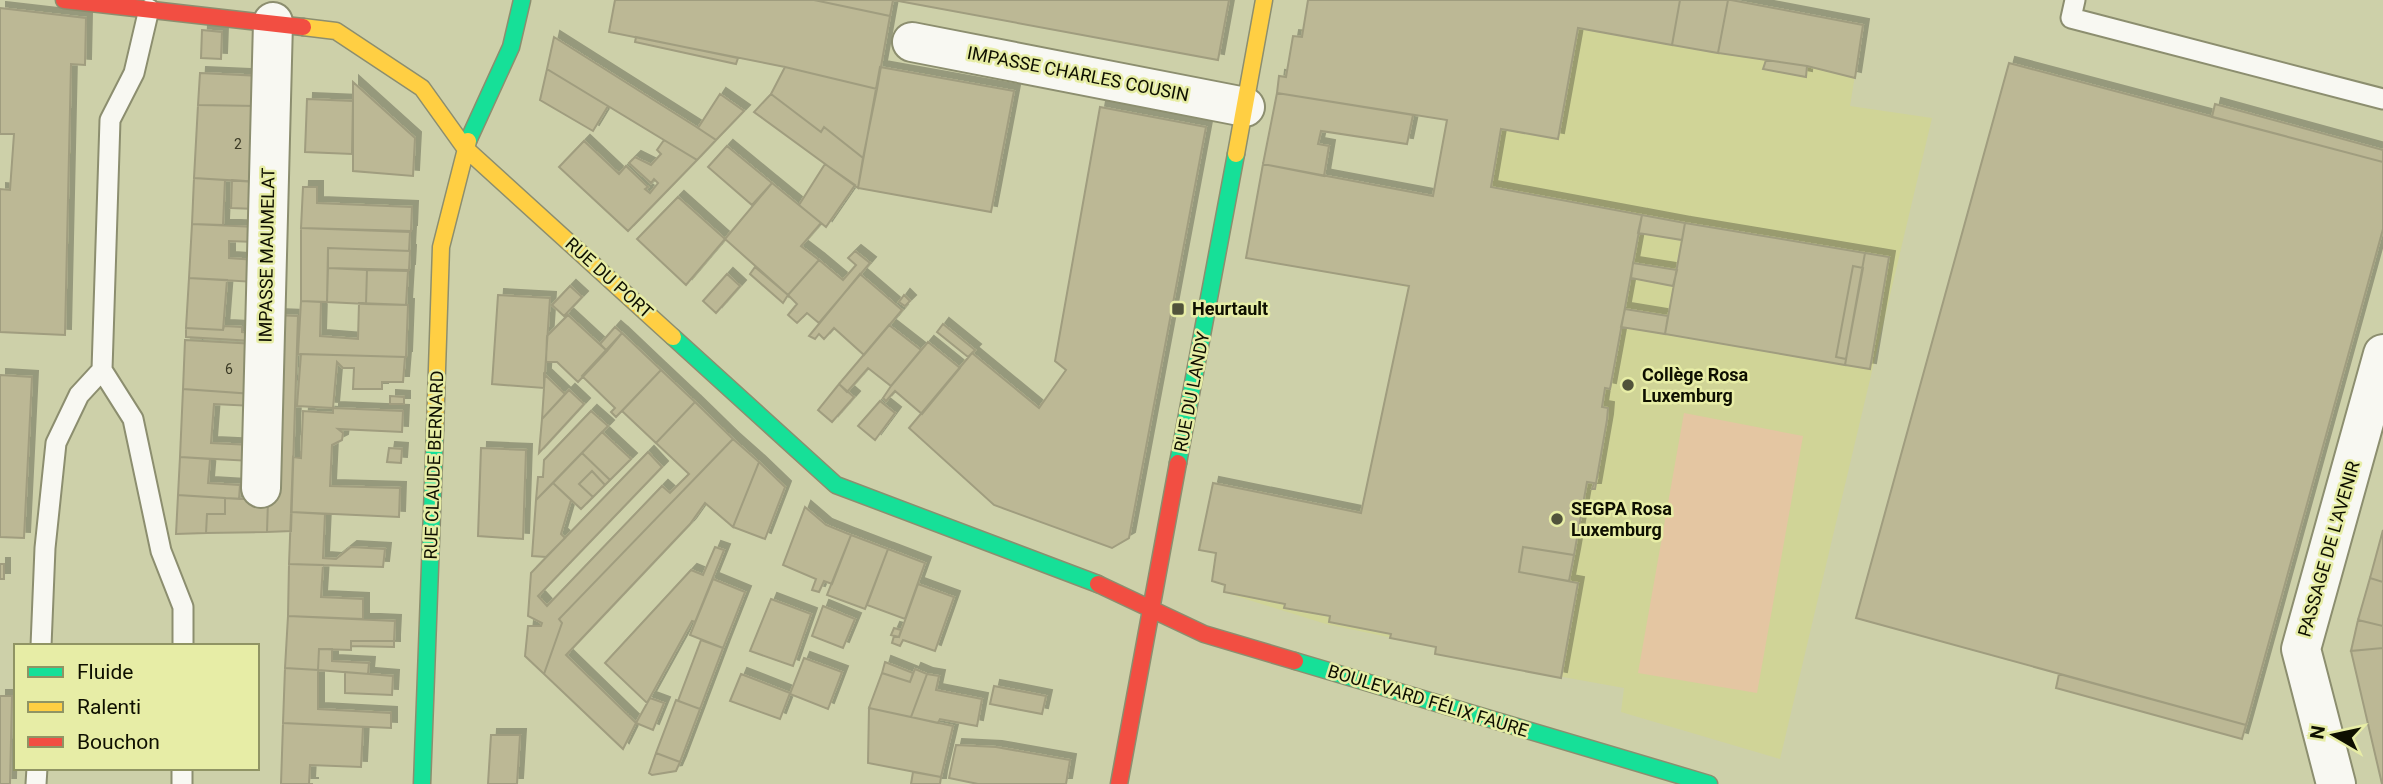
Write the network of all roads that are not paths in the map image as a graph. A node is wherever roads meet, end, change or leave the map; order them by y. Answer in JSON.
{"nodes":[{"id":1,"x":64,"y":0,"type":"edge"},
{"id":2,"x":522,"y":0,"type":"edge"},
{"id":3,"x":1264,"y":0,"type":"edge"},
{"id":4,"x":2075,"y":0,"type":"edge"},
{"id":5,"x":149,"y":9,"type":"junction"},
{"id":6,"x":273,"y":22,"type":"junction"},
{"id":7,"x":912,"y":42,"type":"dead end"},
{"id":8,"x":2383,"y":99,"type":"edge"},
{"id":9,"x":1245,"y":107,"type":"junction"},
{"id":10,"x":465,"y":148,"type":"junction"},
{"id":11,"x":2383,"y":354,"type":"edge"},
{"id":12,"x":102,"y":370,"type":"junction"},
{"id":13,"x":261,"y":488,"type":"dead end"},
{"id":14,"x":1151,"y":608,"type":"junction"},
{"id":15,"x":41,"y":644,"type":"edge"},
{"id":16,"x":183,"y":644,"type":"edge"},
{"id":17,"x":422,"y":784,"type":"edge"},
{"id":18,"x":1119,"y":784,"type":"edge"},
{"id":19,"x":1709,"y":784,"type":"edge"},
{"id":20,"x":2336,"y":784,"type":"edge"}],
"edges":[{"from":1,"to":5,"type":"street","name":"RUE DU PORT"},
{"from":2,"to":10,"type":"street","name":"RUE CLAUDE BERNARD"},
{"from":3,"to":9,"type":"street","name":"RUE DU LANDY"},
{"from":4,"to":8,"type":"lane"},
{"from":5,"to":6,"type":"street","name":"RUE DU PORT"},
{"from":5,"to":12,"type":"lane"},
{"from":6,"to":10,"type":"street","name":"RUE DU PORT"},
{"from":6,"to":13,"type":"street","name":"IMPASSE MAUMELAT"},
{"from":7,"to":9,"type":"street","name":"IMPASSE CHARLES COUSIN"},
{"from":9,"to":14,"type":"street","name":"RUE DU LANDY"},
{"from":10,"to":14,"type":"street","name":"RUE DU PORT"},
{"from":10,"to":17,"type":"street","name":"RUE CLAUDE BERNARD"},
{"from":11,"to":20,"type":"street","name":"PASSAGE DE L'AVENIR"},
{"from":12,"to":15,"type":"lane"},
{"from":12,"to":16,"type":"lane"},
{"from":14,"to":18,"type":"street","name":"RUE DU LANDY"},
{"from":14,"to":19,"type":"street","name":"BOULEVARD FÉLIX FAURE"}]}
